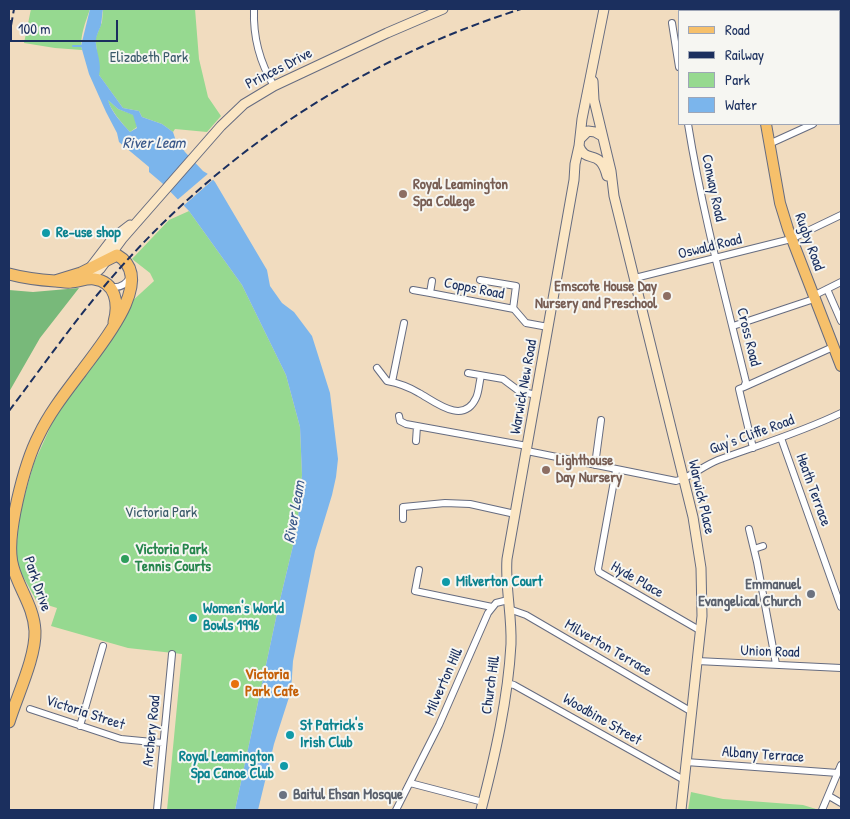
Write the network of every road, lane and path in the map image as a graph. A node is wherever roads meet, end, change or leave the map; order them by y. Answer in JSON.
{"nodes":[{"id":1,"x":254,"y":9,"type":"edge"},
{"id":2,"x":444,"y":9,"type":"edge"},
{"id":3,"x":604,"y":9,"type":"edge"},
{"id":4,"x":672,"y":23,"type":"dead end"},
{"id":5,"x":678,"y":61,"type":"edge"},
{"id":6,"x":593,"y":66,"type":"junction"},
{"id":7,"x":274,"y":86,"type":"junction"},
{"id":8,"x":688,"y":125,"type":"edge"},
{"id":9,"x":766,"y":125,"type":"edge"},
{"id":10,"x":811,"y":125,"type":"edge"},
{"id":11,"x":603,"y":140,"type":"junction"},
{"id":12,"x":579,"y":143,"type":"junction"},
{"id":13,"x":769,"y":144,"type":"junction"},
{"id":14,"x":592,"y":157,"type":"junction"},
{"id":15,"x":574,"y":180,"type":"junction"},
{"id":16,"x":614,"y":196,"type":"junction"},
{"id":17,"x":841,"y":215,"type":"edge"},
{"id":18,"x":139,"y":220,"type":"junction"},
{"id":19,"x":791,"y":239,"type":"junction"},
{"id":20,"x":113,"y":255,"type":"junction"},
{"id":21,"x":716,"y":258,"type":"junction"},
{"id":22,"x":9,"y":274,"type":"edge"},
{"id":23,"x":89,"y":274,"type":"junction"},
{"id":24,"x":130,"y":276,"type":"junction"},
{"id":25,"x":635,"y":278,"type":"junction"},
{"id":26,"x":480,"y":280,"type":"dead end"},
{"id":27,"x":432,"y":281,"type":"dead end"},
{"id":28,"x":841,"y":282,"type":"edge"},
{"id":29,"x":111,"y":287,"type":"junction"},
{"id":30,"x":826,"y":289,"type":"junction"},
{"id":31,"x":413,"y":290,"type":"dead end"},
{"id":32,"x":430,"y":293,"type":"junction"},
{"id":33,"x":813,"y":297,"type":"junction"},
{"id":34,"x":513,"y":309,"type":"junction"},
{"id":35,"x":841,"y":321,"type":"edge"},
{"id":36,"x":404,"y":323,"type":"dead end"},
{"id":37,"x":733,"y":326,"type":"junction"},
{"id":38,"x":548,"y":327,"type":"junction"},
{"id":39,"x":112,"y":330,"type":"junction"},
{"id":40,"x":833,"y":347,"type":"junction"},
{"id":41,"x":841,"y":366,"type":"edge"},
{"id":42,"x":377,"y":368,"type":"dead end"},
{"id":43,"x":468,"y":373,"type":"dead end"},
{"id":44,"x":481,"y":376,"type":"junction"},
{"id":45,"x":392,"y":382,"type":"junction"},
{"id":46,"x":744,"y":387,"type":"junction"},
{"id":47,"x":536,"y":396,"type":"junction"},
{"id":48,"x":841,"y":413,"type":"edge"},
{"id":49,"x":399,"y":416,"type":"dead end"},
{"id":50,"x":601,"y":420,"type":"dead end"},
{"id":51,"x":417,"y":426,"type":"junction"},
{"id":52,"x":781,"y":438,"type":"junction"},
{"id":53,"x":416,"y":441,"type":"dead end"},
{"id":54,"x":527,"y":448,"type":"junction"},
{"id":55,"x":753,"y":448,"type":"junction"},
{"id":56,"x":595,"y":465,"type":"junction"},
{"id":57,"x":616,"y":470,"type":"junction"},
{"id":58,"x":683,"y":480,"type":"junction"},
{"id":59,"x":515,"y":514,"type":"junction"},
{"id":60,"x":403,"y":519,"type":"dead end"},
{"id":61,"x":749,"y":530,"type":"dead end"},
{"id":62,"x":763,"y":546,"type":"dead end"},
{"id":63,"x":754,"y":548,"type":"junction"},
{"id":64,"x":420,"y":570,"type":"dead end"},
{"id":65,"x":509,"y":604,"type":"junction"},
{"id":66,"x":492,"y":607,"type":"junction"},
{"id":67,"x":841,"y":607,"type":"edge"},
{"id":68,"x":701,"y":631,"type":"junction"},
{"id":69,"x":103,"y":646,"type":"dead end"},
{"id":70,"x":172,"y":654,"type":"dead end"},
{"id":71,"x":698,"y":661,"type":"junction"},
{"id":72,"x":776,"y":664,"type":"junction"},
{"id":73,"x":841,"y":668,"type":"edge"},
{"id":74,"x":507,"y":683,"type":"junction"},
{"id":75,"x":30,"y":709,"type":"dead end"},
{"id":76,"x":692,"y":712,"type":"junction"},
{"id":77,"x":9,"y":722,"type":"edge"},
{"id":78,"x":80,"y":726,"type":"junction"},
{"id":79,"x":163,"y":743,"type":"junction"},
{"id":80,"x":686,"y":762,"type":"junction"},
{"id":81,"x":841,"y":765,"type":"edge"},
{"id":82,"x":838,"y":773,"type":"junction"},
{"id":83,"x":684,"y":780,"type":"junction"},
{"id":84,"x":410,"y":783,"type":"junction"},
{"id":85,"x":829,"y":796,"type":"junction"},
{"id":86,"x":841,"y":803,"type":"edge"},
{"id":87,"x":482,"y":806,"type":"edge"},
{"id":88,"x":157,"y":810,"type":"edge"},
{"id":89,"x":396,"y":810,"type":"edge"},
{"id":90,"x":680,"y":810,"type":"edge"},
{"id":91,"x":822,"y":810,"type":"edge"}],
"edges":[{"from":1,"to":7,"type":"street"},
{"from":2,"to":7,"type":"street","name":"Princes Drive"},
{"from":3,"to":6,"type":"street","name":"Warwick New Road"},
{"from":4,"to":5,"type":"street"},
{"from":6,"to":11,"type":"street","name":"Warwick Place"},
{"from":6,"to":12,"type":"street","name":"Warwick New Road"},
{"from":7,"to":18,"type":"street","name":"Princes Drive"},
{"from":8,"to":21,"type":"street","name":"Conway Road"},
{"from":9,"to":13,"type":"main road","name":"Rugby Road"},
{"from":10,"to":13,"type":"street"},
{"from":11,"to":12,"type":"street"},
{"from":11,"to":14,"type":"street","name":"Warwick New Road"},
{"from":11,"to":16,"type":"street","name":"Warwick Place"},
{"from":12,"to":14,"type":"street","name":"Warwick Place"},
{"from":12,"to":15,"type":"street","name":"Warwick New Road"},
{"from":13,"to":19,"type":"main road","name":"Rugby Road"},
{"from":14,"to":15,"type":"street","name":"Warwick New Road"},
{"from":14,"to":16,"type":"street","name":"Warwick Place"},
{"from":15,"to":38,"type":"street","name":"Warwick New Road"},
{"from":16,"to":25,"type":"street","name":"Warwick Place"},
{"from":17,"to":19,"type":"street","name":"Oswald Road"},
{"from":18,"to":20,"type":"street","name":"Princes Drive"},
{"from":18,"to":23,"type":"street","name":"Princes Drive"},
{"from":19,"to":21,"type":"street","name":"Oswald Road"},
{"from":19,"to":33,"type":"main road","name":"Rugby Road"},
{"from":20,"to":23,"type":"highway","name":"Princes Drive"},
{"from":20,"to":24,"type":"highway"},
{"from":21,"to":25,"type":"street","name":"Oswald Road"},
{"from":21,"to":37,"type":"street","name":"Cross Road"},
{"from":22,"to":23,"type":"highway","name":"Princes Drive"},
{"from":23,"to":29,"type":"highway"},
{"from":24,"to":29,"type":"street"},
{"from":24,"to":39,"type":"highway","name":"Park Drive"},
{"from":25,"to":58,"type":"street","name":"Warwick Place"},
{"from":26,"to":34,"type":"street","name":"Copps Road"},
{"from":27,"to":32,"type":"street","name":"Copps Road"},
{"from":28,"to":30,"type":"street"},
{"from":29,"to":39,"type":"highway","name":"Park Drive"},
{"from":30,"to":33,"type":"street"},
{"from":30,"to":35,"type":"street"},
{"from":31,"to":32,"type":"street","name":"Copps Road"},
{"from":32,"to":34,"type":"street","name":"Copps Road"},
{"from":33,"to":37,"type":"street"},
{"from":33,"to":40,"type":"main road","name":"Rugby Road"},
{"from":34,"to":38,"type":"street","name":"Copps Road"},
{"from":36,"to":45,"type":"street"},
{"from":37,"to":46,"type":"street","name":"Cross Road"},
{"from":38,"to":47,"type":"street","name":"Warwick New Road"},
{"from":39,"to":77,"type":"highway","name":"Park Drive"},
{"from":40,"to":41,"type":"main road","name":"Rugby Road"},
{"from":40,"to":46,"type":"street"},
{"from":42,"to":45,"type":"street"},
{"from":43,"to":44,"type":"street"},
{"from":44,"to":45,"type":"street"},
{"from":44,"to":47,"type":"street"},
{"from":46,"to":55,"type":"street","name":"Cross Road"},
{"from":47,"to":54,"type":"street","name":"Warwick New Road"},
{"from":48,"to":52,"type":"street","name":"Guy's Cliffe Road"},
{"from":49,"to":51,"type":"street"},
{"from":50,"to":56,"type":"street"},
{"from":51,"to":53,"type":"street"},
{"from":51,"to":54,"type":"street"},
{"from":52,"to":55,"type":"street","name":"Guy's Cliffe Road"},
{"from":52,"to":67,"type":"street","name":"Heath Terrace"},
{"from":54,"to":56,"type":"street"},
{"from":54,"to":59,"type":"street","name":"Warwick New Road"},
{"from":55,"to":58,"type":"street","name":"Guy's Cliffe Road"},
{"from":56,"to":57,"type":"street"},
{"from":57,"to":58,"type":"street"},
{"from":57,"to":68,"type":"street","name":"Hyde Place"},
{"from":58,"to":68,"type":"street","name":"Warwick Place"},
{"from":59,"to":60,"type":"street"},
{"from":59,"to":65,"type":"street","name":"Warwick New Road"},
{"from":61,"to":63,"type":"street"},
{"from":62,"to":63,"type":"street"},
{"from":63,"to":72,"type":"street"},
{"from":64,"to":66,"type":"street"},
{"from":65,"to":66,"type":"street"},
{"from":65,"to":74,"type":"street","name":"Church Hill"},
{"from":65,"to":76,"type":"street","name":"Milverton Terrace"},
{"from":66,"to":84,"type":"street","name":"Milverton Hill"},
{"from":68,"to":71,"type":"street","name":"Warwick Place"},
{"from":69,"to":78,"type":"street"},
{"from":70,"to":79,"type":"street","name":"Archery Road"},
{"from":71,"to":72,"type":"street","name":"Union Road"},
{"from":71,"to":76,"type":"street","name":"Warwick Place"},
{"from":72,"to":73,"type":"street","name":"Union Road"},
{"from":74,"to":83,"type":"street","name":"Woodbine Street"},
{"from":74,"to":87,"type":"street","name":"Church Hill"},
{"from":75,"to":78,"type":"street","name":"Victoria Street"},
{"from":76,"to":80,"type":"street","name":"Warwick Place"},
{"from":78,"to":79,"type":"street","name":"Victoria Street"},
{"from":79,"to":88,"type":"street","name":"Archery Road"},
{"from":80,"to":82,"type":"street","name":"Albany Terrace"},
{"from":80,"to":83,"type":"street","name":"Warwick Place"},
{"from":81,"to":82,"type":"street"},
{"from":82,"to":85,"type":"street"},
{"from":83,"to":90,"type":"street","name":"Warwick Place"},
{"from":84,"to":87,"type":"street"},
{"from":84,"to":89,"type":"street","name":"Milverton Hill"},
{"from":85,"to":86,"type":"street"},
{"from":85,"to":91,"type":"street"}]}
